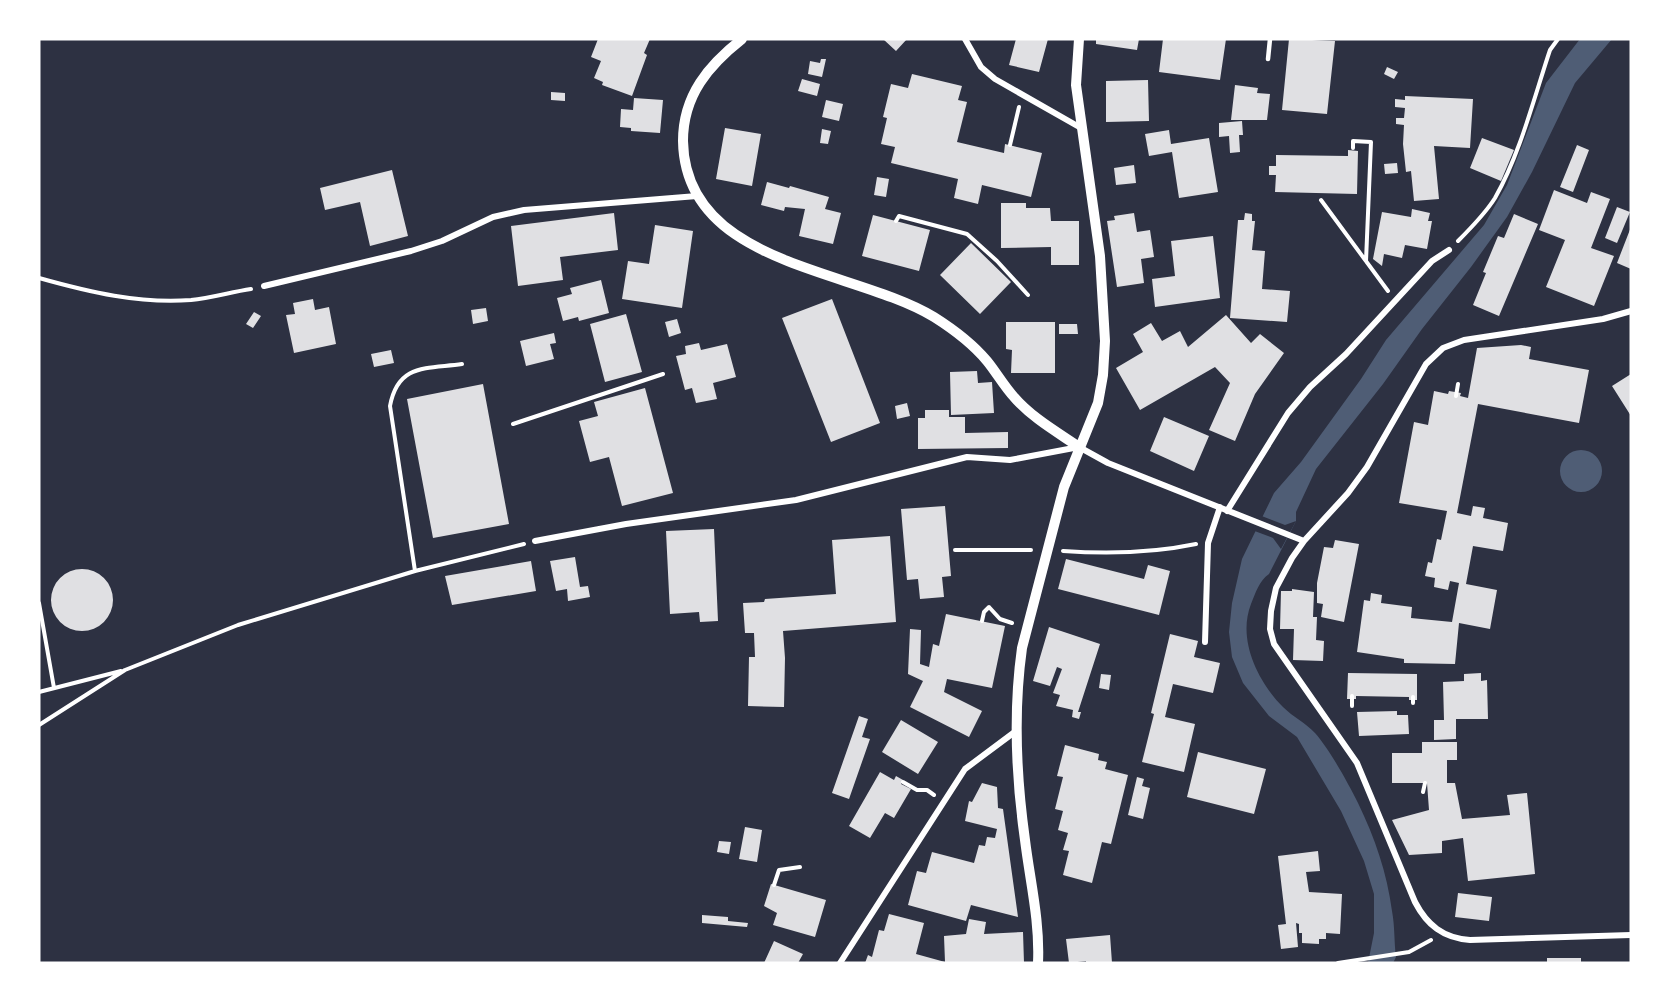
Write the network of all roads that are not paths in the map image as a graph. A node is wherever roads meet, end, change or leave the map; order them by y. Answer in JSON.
{"nodes":[{"id":1,"x":742,"y":39,"type":"edge"},
{"id":2,"x":965,"y":39,"type":"edge"},
{"id":3,"x":1079,"y":39,"type":"edge"},
{"id":4,"x":1270,"y":39,"type":"edge"},
{"id":5,"x":1268,"y":59,"type":"dead end"},
{"id":6,"x":1081,"y":128,"type":"junction"},
{"id":7,"x":698,"y":196,"type":"junction"},
{"id":8,"x":1449,"y":250,"type":"road end"},
{"id":9,"x":264,"y":286,"type":"road end"},
{"id":10,"x":1631,"y":311,"type":"edge"},
{"id":11,"x":1079,"y":447,"type":"junction"},
{"id":12,"x":1220,"y":507,"type":"junction"},
{"id":13,"x":1227,"y":510,"type":"junction"},
{"id":14,"x":535,"y":541,"type":"road end"},
{"id":15,"x":1304,"y":541,"type":"junction"},
{"id":16,"x":1205,"y":642,"type":"dead end"},
{"id":17,"x":1016,"y":731,"type":"junction"},
{"id":18,"x":1631,"y":935,"type":"edge"},
{"id":19,"x":840,"y":963,"type":"edge"},
{"id":20,"x":1038,"y":963,"type":"edge"}],
"edges":[{"from":1,"to":7,"type":"street"},
{"from":2,"to":6,"type":"street"},
{"from":3,"to":6,"type":"street"},
{"from":4,"to":5,"type":"lane"},
{"from":6,"to":11,"type":"street"},
{"from":7,"to":9,"type":"street"},
{"from":7,"to":11,"type":"street"},
{"from":8,"to":13,"type":"street"},
{"from":10,"to":15,"type":"street"},
{"from":11,"to":12,"type":"street"},
{"from":11,"to":14,"type":"street"},
{"from":11,"to":17,"type":"street"},
{"from":12,"to":13,"type":"street"},
{"from":12,"to":16,"type":"street"},
{"from":13,"to":15,"type":"street"},
{"from":15,"to":18,"type":"street"},
{"from":17,"to":19,"type":"street"},
{"from":17,"to":20,"type":"street"}]}
